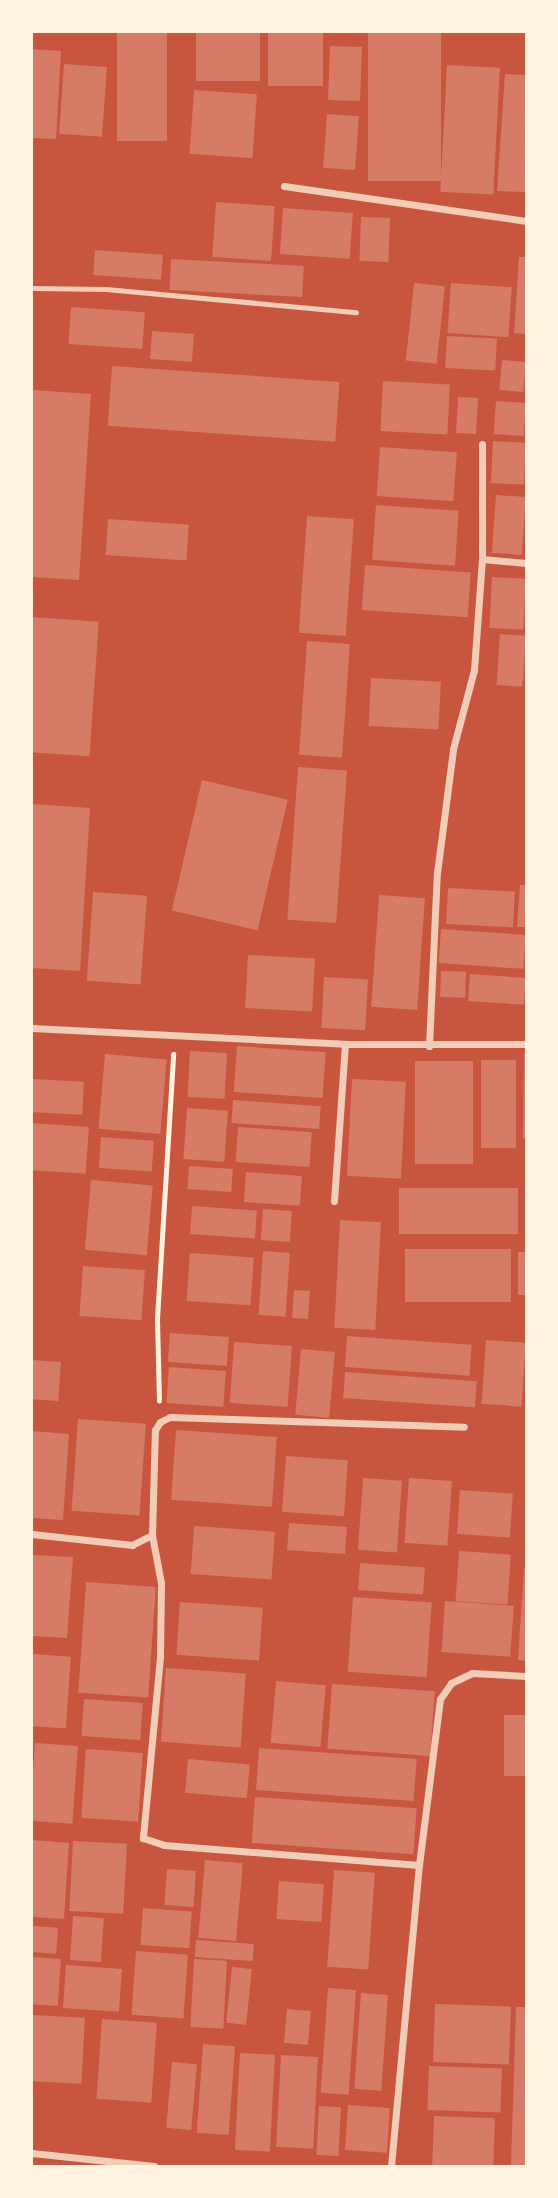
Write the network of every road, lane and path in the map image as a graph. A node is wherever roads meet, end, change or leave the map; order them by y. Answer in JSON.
{"nodes":[{"id":1,"x":284,"y":186,"type":"dead end"},
{"id":2,"x":527,"y":221,"type":"edge"},
{"id":3,"x":32,"y":288,"type":"edge"},
{"id":4,"x":356,"y":312,"type":"dead end"},
{"id":5,"x":482,"y":444,"type":"dead end"},
{"id":6,"x":482,"y":559,"type":"junction"},
{"id":7,"x":527,"y":563,"type":"edge"},
{"id":8,"x":32,"y":1028,"type":"edge"},
{"id":9,"x":174,"y":1035,"type":"junction"},
{"id":10,"x":345,"y":1044,"type":"junction"},
{"id":11,"x":527,"y":1044,"type":"edge"},
{"id":12,"x":429,"y":1046,"type":"junction"},
{"id":13,"x":334,"y":1201,"type":"dead end"},
{"id":14,"x":160,"y":1422,"type":"junction"},
{"id":15,"x":464,"y":1427,"type":"dead end"},
{"id":16,"x":32,"y":1534,"type":"edge"},
{"id":17,"x":152,"y":1535,"type":"junction"},
{"id":18,"x":527,"y":1676,"type":"edge"},
{"id":19,"x":419,"y":1865,"type":"junction"},
{"id":20,"x":32,"y":2153,"type":"edge"},
{"id":21,"x":153,"y":2166,"type":"edge"},
{"id":22,"x":391,"y":2166,"type":"edge"}],
"edges":[{"from":1,"to":2,"type":"street"},
{"from":3,"to":4,"type":"lane"},
{"from":5,"to":6,"type":"street"},
{"from":6,"to":7,"type":"street"},
{"from":6,"to":12,"type":"street"},
{"from":8,"to":9,"type":"street"},
{"from":9,"to":10,"type":"street"},
{"from":9,"to":14,"type":"path"},
{"from":10,"to":12,"type":"street"},
{"from":10,"to":13,"type":"street"},
{"from":11,"to":12,"type":"street"},
{"from":14,"to":15,"type":"street"},
{"from":14,"to":17,"type":"street"},
{"from":16,"to":17,"type":"street"},
{"from":17,"to":19,"type":"street"},
{"from":18,"to":19,"type":"street"},
{"from":19,"to":22,"type":"street"},
{"from":20,"to":21,"type":"street"}]}
